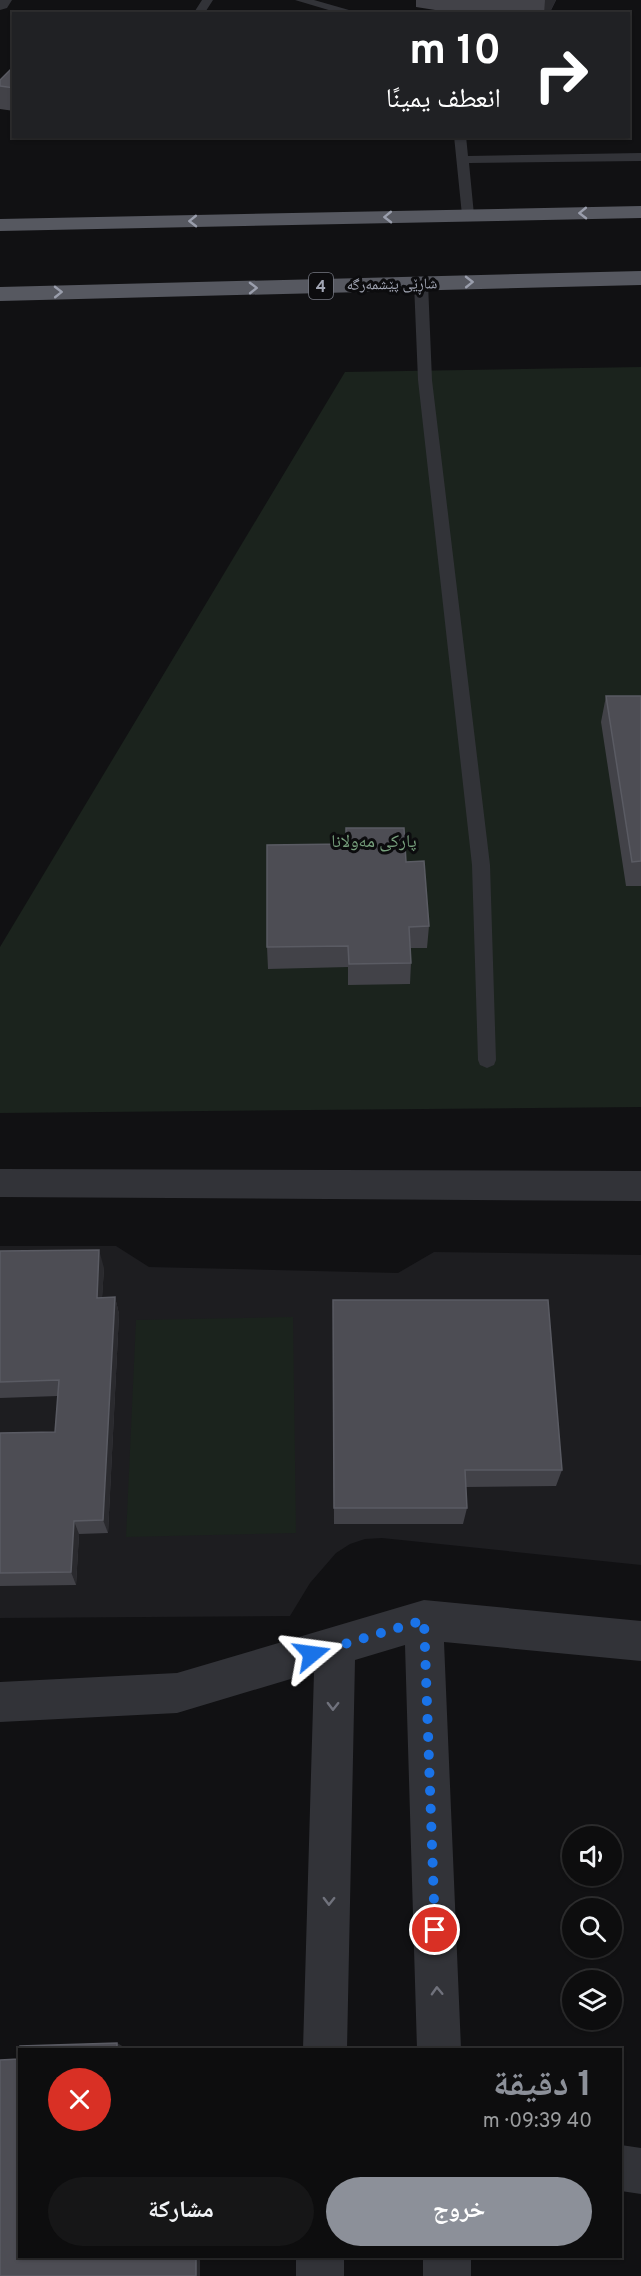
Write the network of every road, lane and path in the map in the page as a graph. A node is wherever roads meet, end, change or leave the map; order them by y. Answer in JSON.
{"nodes":[{"id":1,"x":3,"y":0,"type":"edge"},
{"id":2,"x":300,"y":0,"type":"edge"},
{"id":3,"x":0,"y":4,"type":"edge"},
{"id":4,"x":350,"y":12,"type":"edge"},
{"id":5,"x":460,"y":138,"type":"edge"},
{"id":6,"x":641,"y":157,"type":"edge"},
{"id":7,"x":461,"y":160,"type":"junction"},
{"id":8,"x":641,"y":212,"type":"edge"},
{"id":9,"x":468,"y":215,"type":"junction"},
{"id":10,"x":0,"y":225,"type":"edge"},
{"id":11,"x":641,"y":278,"type":"edge"},
{"id":12,"x":421,"y":284,"type":"junction"},
{"id":13,"x":0,"y":294,"type":"edge"},
{"id":14,"x":487,"y":1060,"type":"dead end"},
{"id":15,"x":0,"y":1183,"type":"edge"},
{"id":16,"x":641,"y":1185,"type":"edge"},
{"id":17,"x":424,"y":1620,"type":"junction"},
{"id":18,"x":641,"y":1641,"type":"edge"},
{"id":19,"x":335,"y":1647,"type":"junction"},
{"id":20,"x":0,"y":1702,"type":"edge"},
{"id":21,"x":325,"y":2048,"type":"edge"},
{"id":22,"x":439,"y":2048,"type":"edge"},
{"id":23,"x":622,"y":2168,"type":"edge"},
{"id":24,"x":641,"y":2171,"type":"edge"},
{"id":25,"x":320,"y":2258,"type":"edge"},
{"id":26,"x":447,"y":2258,"type":"edge"},
{"id":27,"x":320,"y":2276,"type":"edge"},
{"id":28,"x":447,"y":2276,"type":"edge"}],
"edges":[{"from":1,"to":3,"type":"street"},
{"from":2,"to":4,"type":"lane"},
{"from":5,"to":7,"type":"lane"},
{"from":6,"to":7,"type":"lane"},
{"from":7,"to":9,"type":"lane"},
{"from":8,"to":9,"type":"highway","one_way":true},
{"from":9,"to":10,"type":"highway","one_way":true},
{"from":12,"to":11,"type":"highway","name":"شاڕێی پێشمەرگە","number":"4","one_way":true},
{"from":13,"to":12,"type":"highway","name":"شاڕێی پێشمەرگە","number":"4","one_way":true},
{"from":12,"to":14,"type":"lane"},
{"from":15,"to":16,"type":"street"},
{"from":17,"to":18,"type":"street"},
{"from":17,"to":19,"type":"street"},
{"from":22,"to":17,"type":"street","one_way":true},
{"from":19,"to":20,"type":"street"},
{"from":19,"to":21,"type":"street","one_way":true},
{"from":23,"to":24,"type":"street"},
{"from":25,"to":27,"type":"street"},
{"from":26,"to":28,"type":"street"}]}
